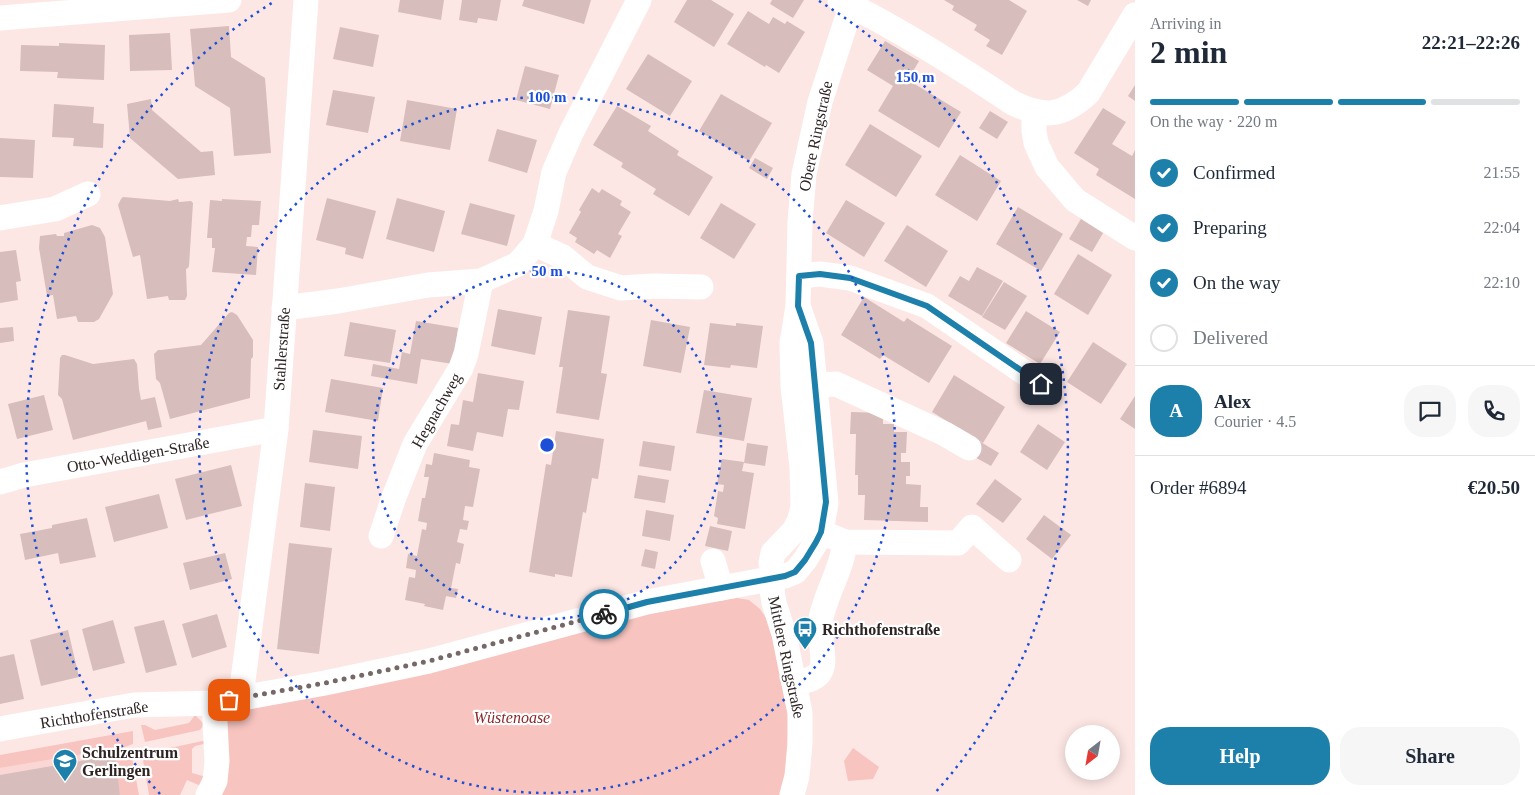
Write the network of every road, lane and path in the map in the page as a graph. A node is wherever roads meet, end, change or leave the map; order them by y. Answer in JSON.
{"nodes":[{"id":1,"x":229,"y":0,"type":"edge"},
{"id":2,"x":306,"y":0,"type":"edge"},
{"id":3,"x":639,"y":0,"type":"edge"},
{"id":4,"x":848,"y":2,"type":"edge"},
{"id":5,"x":1135,"y":15,"type":"edge"},
{"id":6,"x":0,"y":18,"type":"edge"},
{"id":7,"x":1034,"y":112,"type":"junction"},
{"id":8,"x":88,"y":194,"type":"dead end"},
{"id":9,"x":0,"y":218,"type":"edge"},
{"id":10,"x":1135,"y":238,"type":"edge"},
{"id":11,"x":535,"y":244,"type":"junction"},
{"id":12,"x":799,"y":276,"type":"junction"},
{"id":13,"x":481,"y":281,"type":"junction"},
{"id":14,"x":701,"y":286,"type":"dead end"},
{"id":15,"x":284,"y":308,"type":"junction"},
{"id":16,"x":1041,"y":384,"type":"dead end"},
{"id":17,"x":805,"y":386,"type":"junction"},
{"id":18,"x":276,"y":428,"type":"junction"},
{"id":19,"x":969,"y":448,"type":"dead end"},
{"id":20,"x":0,"y":482,"type":"edge"},
{"id":21,"x":800,"y":519,"type":"junction"},
{"id":22,"x":821,"y":532,"type":"junction"},
{"id":23,"x":381,"y":536,"type":"dead end"},
{"id":24,"x":845,"y":542,"type":"junction"},
{"id":25,"x":1009,"y":560,"type":"dead end"},
{"id":26,"x":713,"y":561,"type":"dead end"},
{"id":27,"x":774,"y":578,"type":"junction"},
{"id":28,"x":721,"y":588,"type":"junction"},
{"id":29,"x":794,"y":683,"type":"junction"},
{"id":30,"x":244,"y":697,"type":"junction"},
{"id":31,"x":214,"y":703,"type":"junction"},
{"id":32,"x":0,"y":729,"type":"edge"},
{"id":33,"x":208,"y":795,"type":"edge"},
{"id":34,"x":792,"y":795,"type":"edge"}],
"edges":[{"from":1,"to":6,"type":"street"},
{"from":2,"to":15,"type":"street","name":"Stahlerstraße"},
{"from":3,"to":11,"type":"street"},
{"from":4,"to":7,"type":"street"},
{"from":4,"to":12,"type":"street","name":"Obere Ringstraße"},
{"from":5,"to":7,"type":"street"},
{"from":7,"to":10,"type":"street"},
{"from":8,"to":9,"type":"street"},
{"from":11,"to":13,"type":"street"},
{"from":11,"to":14,"type":"street"},
{"from":12,"to":16,"type":"street"},
{"from":12,"to":17,"type":"street","name":"Obere Ringstraße"},
{"from":13,"to":15,"type":"street"},
{"from":13,"to":23,"type":"street","name":"Hegnachweg"},
{"from":15,"to":18,"type":"street","name":"Stahlerstraße"},
{"from":17,"to":19,"type":"street"},
{"from":17,"to":21,"type":"street","name":"Obere Ringstraße"},
{"from":17,"to":22,"type":"street","name":"Obere Ringstraße"},
{"from":18,"to":20,"type":"street","name":"Otto-Weddigen-Straße"},
{"from":18,"to":30,"type":"street","name":"Stahlerstraße"},
{"from":21,"to":22,"type":"street"},
{"from":21,"to":27,"type":"street","name":"Obere Ringstraße"},
{"from":22,"to":24,"type":"street"},
{"from":22,"to":27,"type":"street","name":"Obere Ringstraße"},
{"from":24,"to":25,"type":"street"},
{"from":24,"to":29,"type":"street"},
{"from":26,"to":28,"type":"street"},
{"from":27,"to":28,"type":"street","name":"Richthofenstraße"},
{"from":27,"to":29,"type":"street","name":"Mittlere Ringstraße"},
{"from":28,"to":30,"type":"street","name":"Richthofenstraße"},
{"from":29,"to":34,"type":"street","name":"Mittlere Ringstraße"},
{"from":30,"to":31,"type":"street","name":"Richthofenstraße"},
{"from":31,"to":32,"type":"street","name":"Richthofenstraße"},
{"from":31,"to":33,"type":"street"}]}
